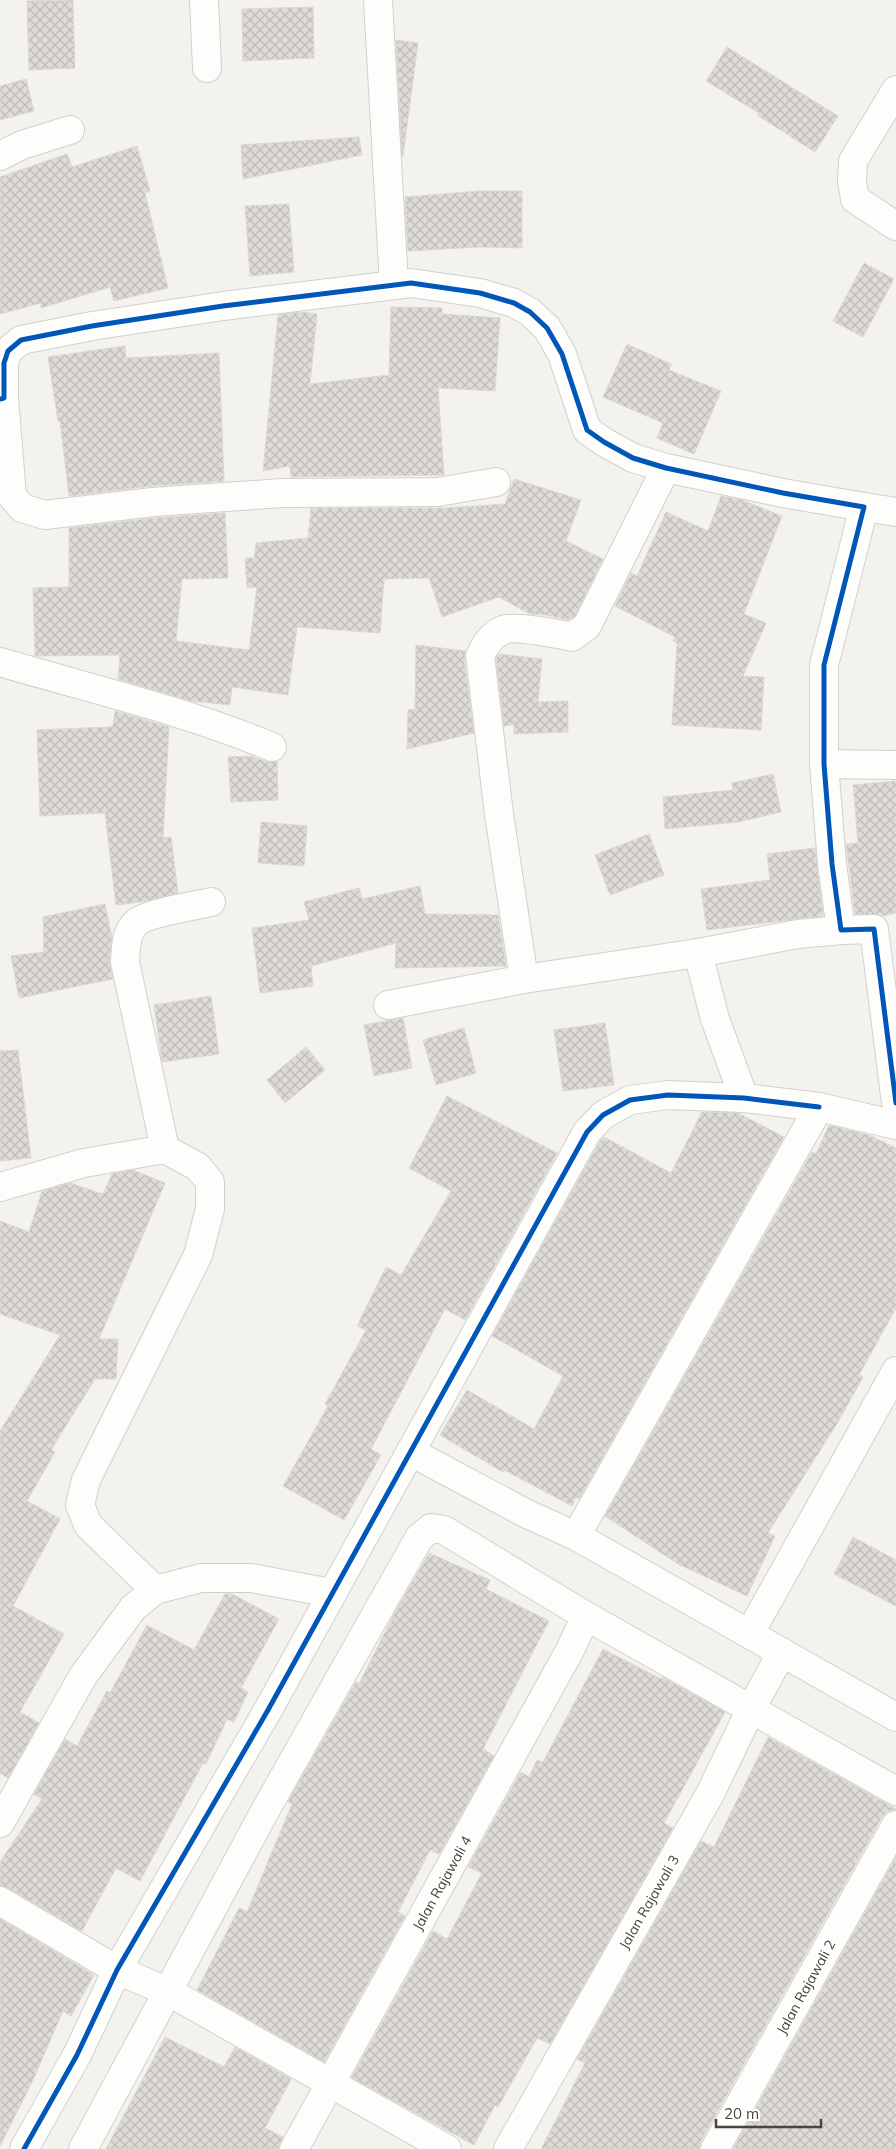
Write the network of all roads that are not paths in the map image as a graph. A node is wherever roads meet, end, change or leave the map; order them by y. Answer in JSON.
{"nodes":[{"id":1,"x":204,"y":0,"type":"edge"},
{"id":2,"x":378,"y":0,"type":"edge"},
{"id":3,"x":206,"y":68,"type":"dead end"},
{"id":4,"x":896,"y":90,"type":"edge"},
{"id":5,"x":70,"y":130,"type":"dead end"},
{"id":6,"x":0,"y":156,"type":"edge"},
{"id":7,"x":896,"y":226,"type":"edge"},
{"id":8,"x":394,"y":285,"type":"junction"},
{"id":9,"x":2,"y":399,"type":"edge"},
{"id":10,"x":666,"y":468,"type":"junction"},
{"id":11,"x":496,"y":482,"type":"dead end"},
{"id":12,"x":864,"y":507,"type":"junction"},
{"id":13,"x":896,"y":512,"type":"edge"},
{"id":14,"x":0,"y":662,"type":"edge"},
{"id":15,"x":272,"y":747,"type":"dead end"},
{"id":16,"x":824,"y":764,"type":"junction"},
{"id":17,"x":896,"y":764,"type":"edge"},
{"id":18,"x":211,"y":902,"type":"dead end"},
{"id":19,"x":885,"y":928,"type":"edge"},
{"id":20,"x":841,"y":930,"type":"junction"},
{"id":21,"x":698,"y":953,"type":"junction"},
{"id":22,"x":524,"y":979,"type":"junction"},
{"id":23,"x":388,"y":1005,"type":"dead end"},
{"id":24,"x":744,"y":1098,"type":"junction"},
{"id":25,"x":896,"y":1103,"type":"edge"},
{"id":26,"x":820,"y":1107,"type":"junction"},
{"id":27,"x":896,"y":1126,"type":"edge"},
{"id":28,"x":165,"y":1149,"type":"junction"},
{"id":29,"x":0,"y":1187,"type":"edge"},
{"id":30,"x":896,"y":1370,"type":"edge"},
{"id":31,"x":411,"y":1452,"type":"junction"},
{"id":32,"x":576,"y":1536,"type":"junction"},
{"id":33,"x":155,"y":1590,"type":"junction"},
{"id":34,"x":331,"y":1593,"type":"junction"},
{"id":35,"x":586,"y":1616,"type":"junction"},
{"id":36,"x":750,"y":1633,"type":"junction"},
{"id":37,"x":782,"y":1652,"type":"junction"},
{"id":38,"x":751,"y":1709,"type":"junction"},
{"id":39,"x":896,"y":1717,"type":"edge"},
{"id":40,"x":896,"y":1790,"type":"edge"},
{"id":41,"x":0,"y":1823,"type":"edge"},
{"id":42,"x":896,"y":1825,"type":"edge"},
{"id":43,"x":0,"y":1901,"type":"edge"},
{"id":44,"x":117,"y":1970,"type":"junction"},
{"id":45,"x":169,"y":1992,"type":"junction"},
{"id":46,"x":332,"y":2083,"type":"junction"},
{"id":47,"x":24,"y":2149,"type":"edge"},
{"id":48,"x":83,"y":2149,"type":"edge"},
{"id":49,"x":294,"y":2149,"type":"edge"},
{"id":50,"x":448,"y":2149,"type":"edge"},
{"id":51,"x":508,"y":2149,"type":"edge"},
{"id":52,"x":715,"y":2149,"type":"edge"}],
"edges":[{"from":1,"to":3,"type":"street"},
{"from":2,"to":8,"type":"street"},
{"from":4,"to":7,"type":"street"},
{"from":5,"to":6,"type":"street"},
{"from":8,"to":9,"type":"street"},
{"from":8,"to":10,"type":"street"},
{"from":9,"to":11,"type":"street"},
{"from":10,"to":12,"type":"street"},
{"from":10,"to":22,"type":"street"},
{"from":12,"to":13,"type":"street"},
{"from":12,"to":16,"type":"street"},
{"from":14,"to":15,"type":"street"},
{"from":16,"to":17,"type":"street"},
{"from":16,"to":20,"type":"street"},
{"from":18,"to":28,"type":"street"},
{"from":19,"to":20,"type":"street"},
{"from":19,"to":25,"type":"street"},
{"from":20,"to":21,"type":"street"},
{"from":21,"to":22,"type":"street"},
{"from":21,"to":24,"type":"street"},
{"from":22,"to":23,"type":"street"},
{"from":24,"to":26,"type":"street"},
{"from":24,"to":31,"type":"street"},
{"from":26,"to":27,"type":"street"},
{"from":26,"to":32,"type":"street"},
{"from":28,"to":29,"type":"street"},
{"from":28,"to":33,"type":"street"},
{"from":30,"to":36,"type":"street"},
{"from":31,"to":32,"type":"street"},
{"from":31,"to":34,"type":"street"},
{"from":32,"to":36,"type":"street"},
{"from":33,"to":34,"type":"street"},
{"from":33,"to":41,"type":"street"},
{"from":34,"to":44,"type":"street"},
{"from":35,"to":38,"type":"street"},
{"from":35,"to":45,"type":"street"},
{"from":35,"to":46,"type":"street","name":"Jalan Rajawali 4"},
{"from":36,"to":37,"type":"street"},
{"from":37,"to":38,"type":"street","name":"Jalan Rajawali 3"},
{"from":37,"to":39,"type":"street"},
{"from":38,"to":40,"type":"street"},
{"from":38,"to":51,"type":"street","name":"Jalan Rajawali 3"},
{"from":42,"to":52,"type":"street","name":"Jalan Rajawali 2"},
{"from":43,"to":44,"type":"street"},
{"from":44,"to":45,"type":"street"},
{"from":44,"to":47,"type":"street"},
{"from":45,"to":46,"type":"street"},
{"from":45,"to":48,"type":"street"},
{"from":46,"to":49,"type":"street","name":"Jalan Rajawali 4"},
{"from":46,"to":50,"type":"street"}]}
